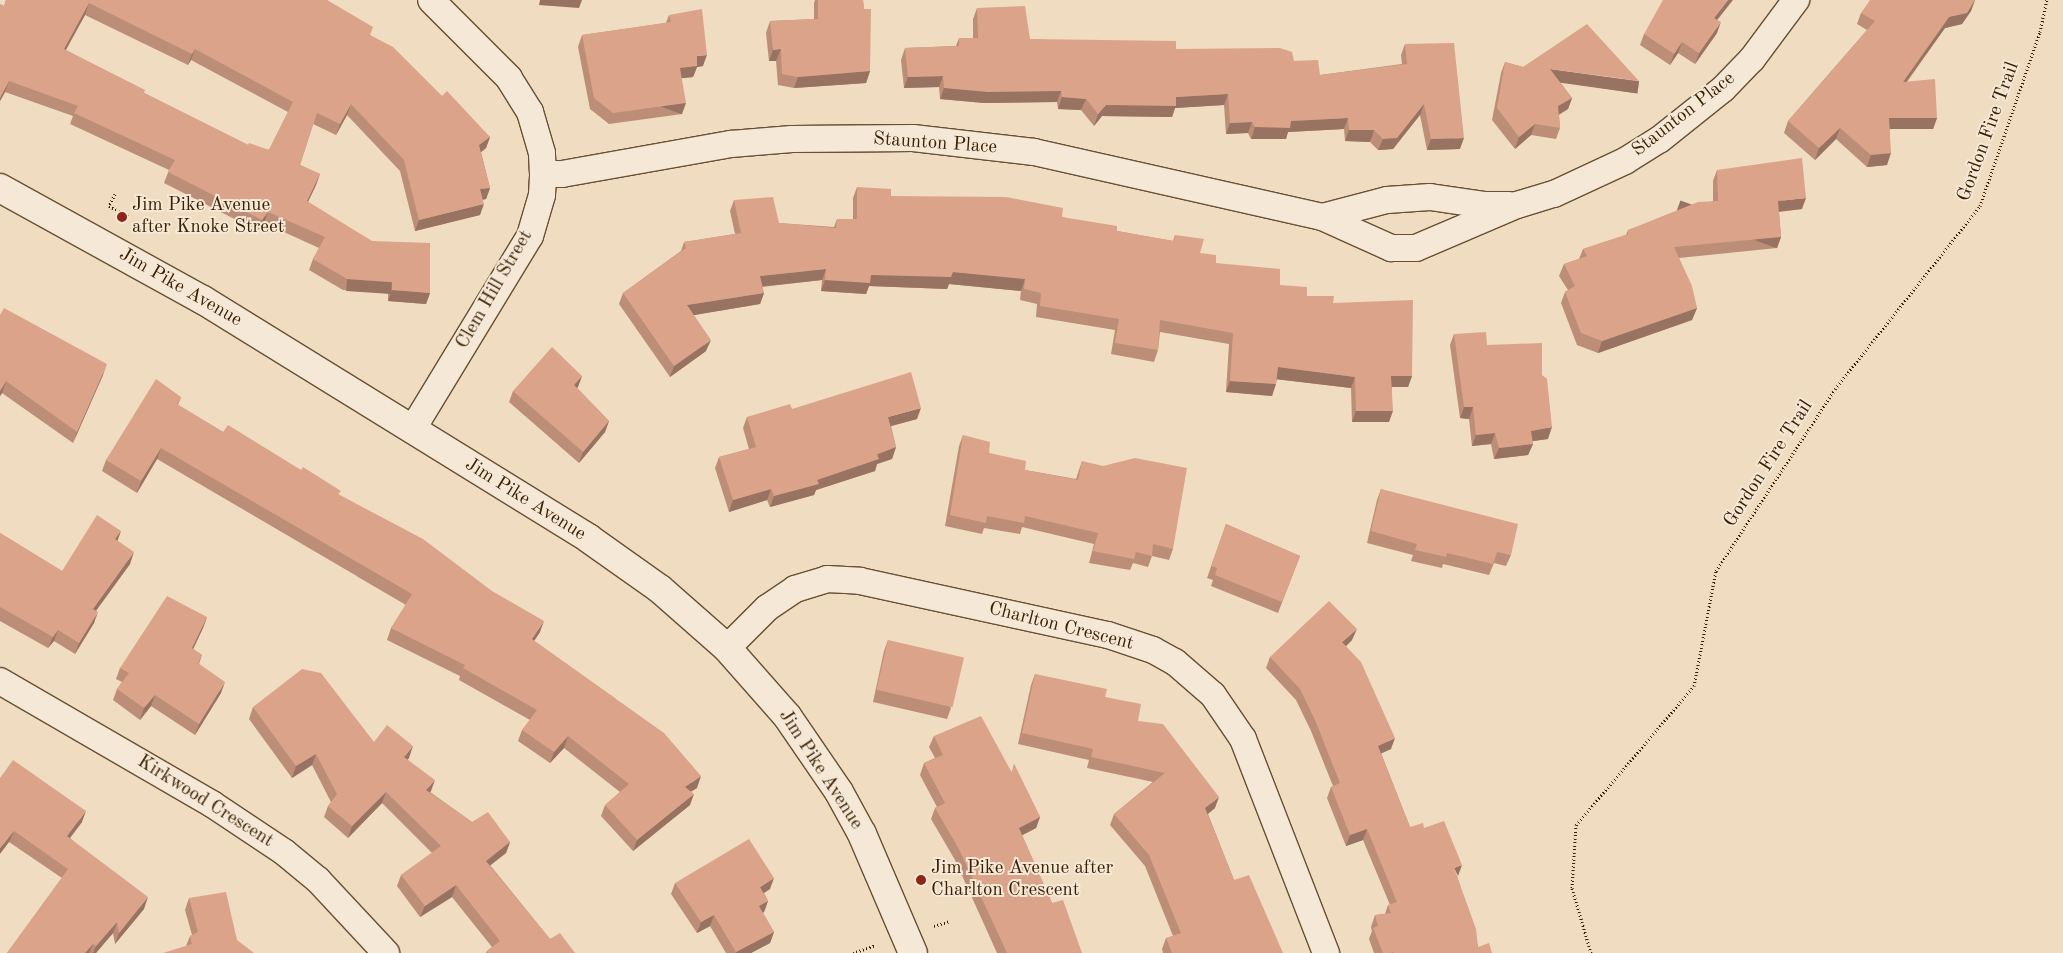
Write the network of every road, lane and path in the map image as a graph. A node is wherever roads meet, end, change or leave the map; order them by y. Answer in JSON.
{"nodes":[{"id":1,"x":431,"y":0,"type":"edge"},
{"id":2,"x":1796,"y":0,"type":"edge"},
{"id":3,"x":2046,"y":0,"type":"edge"},
{"id":4,"x":543,"y":174,"type":"junction"},
{"id":5,"x":0,"y":188,"type":"edge"},
{"id":6,"x":115,"y":194,"type":"dead end"},
{"id":7,"x":1430,"y":197,"type":"junction"},
{"id":8,"x":1517,"y":205,"type":"junction"},
{"id":9,"x":128,"y":216,"type":"dead end"},
{"id":10,"x":1322,"y":217,"type":"junction"},
{"id":11,"x":1437,"y":240,"type":"junction"},
{"id":12,"x":412,"y":430,"type":"junction"},
{"id":13,"x":727,"y":648,"type":"junction"},
{"id":14,"x":0,"y":681,"type":"edge"},
{"id":15,"x":861,"y":950,"type":"dead end"},
{"id":16,"x":386,"y":953,"type":"edge"},
{"id":17,"x":853,"y":953,"type":"edge"},
{"id":18,"x":913,"y":953,"type":"edge"},
{"id":19,"x":1326,"y":953,"type":"edge"},
{"id":20,"x":1591,"y":953,"type":"edge"}],
"edges":[{"from":1,"to":4,"type":"street","name":"Clem Hill Street"},
{"from":2,"to":8,"type":"street","name":"Staunton Place"},
{"from":3,"to":20,"type":"path","name":"Gordon Fire Trail"},
{"from":4,"to":10,"type":"street","name":"Staunton Place"},
{"from":4,"to":12,"type":"street","name":"Clem Hill Street"},
{"from":5,"to":12,"type":"street","name":"Jim Pike Avenue"},
{"from":6,"to":9,"type":"path"},
{"from":7,"to":8,"type":"street","name":"Staunton Place"},
{"from":7,"to":10,"type":"street","name":"Staunton Place"},
{"from":7,"to":11,"type":"street"},
{"from":8,"to":11,"type":"street","name":"Staunton Place"},
{"from":10,"to":11,"type":"street","name":"Staunton Place"},
{"from":12,"to":13,"type":"street","name":"Jim Pike Avenue"},
{"from":13,"to":18,"type":"street","name":"Jim Pike Avenue"},
{"from":13,"to":19,"type":"street","name":"Charlton Crescent"},
{"from":14,"to":16,"type":"street","name":"Kirkwood Crescent"},
{"from":15,"to":17,"type":"path"}]}
